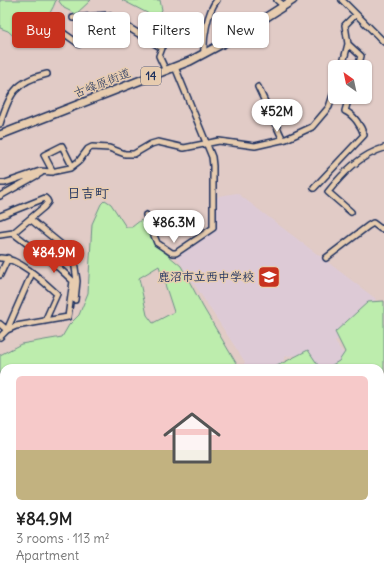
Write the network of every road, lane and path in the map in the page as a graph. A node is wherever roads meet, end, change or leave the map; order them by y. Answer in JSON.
{"nodes":[{"id":1,"x":217,"y":0,"type":"edge"},
{"id":2,"x":277,"y":0,"type":"edge"},
{"id":3,"x":293,"y":0,"type":"edge"},
{"id":4,"x":342,"y":0,"type":"edge"},
{"id":5,"x":284,"y":6,"type":"junction"},
{"id":6,"x":356,"y":14,"type":"junction"},
{"id":7,"x":130,"y":28,"type":"edge"},
{"id":8,"x":384,"y":42,"type":"edge"},
{"id":9,"x":348,"y":44,"type":"junction"},
{"id":10,"x":204,"y":54,"type":"junction"},
{"id":11,"x":344,"y":60,"type":"edge"},
{"id":12,"x":360,"y":60,"type":"edge"},
{"id":13,"x":175,"y":67,"type":"junction"},
{"id":14,"x":166,"y":71,"type":"junction"},
{"id":15,"x":47,"y":74,"type":"dead end"},
{"id":16,"x":258,"y":87,"type":"dead end"},
{"id":17,"x":330,"y":104,"type":"edge"},
{"id":18,"x":347,"y":104,"type":"edge"},
{"id":19,"x":0,"y":124,"type":"edge"},
{"id":20,"x":0,"y":135,"type":"edge"},
{"id":21,"x":283,"y":140,"type":"junction"},
{"id":22,"x":206,"y":143,"type":"junction"},
{"id":23,"x":384,"y":148,"type":"edge"},
{"id":24,"x":72,"y":166,"type":"junction"},
{"id":25,"x":44,"y":171,"type":"junction"},
{"id":26,"x":53,"y":172,"type":"junction"},
{"id":27,"x":0,"y":183,"type":"edge"},
{"id":28,"x":314,"y":188,"type":"dead end"},
{"id":29,"x":0,"y":196,"type":"edge"},
{"id":30,"x":351,"y":212,"type":"dead end"},
{"id":31,"x":146,"y":215,"type":"dead end"},
{"id":32,"x":0,"y":216,"type":"edge"},
{"id":33,"x":30,"y":219,"type":"junction"},
{"id":34,"x":384,"y":228,"type":"edge"},
{"id":35,"x":13,"y":233,"type":"junction"},
{"id":36,"x":0,"y":236,"type":"edge"},
{"id":37,"x":0,"y":258,"type":"edge"},
{"id":38,"x":8,"y":258,"type":"junction"},
{"id":39,"x":326,"y":258,"type":"dead end"},
{"id":40,"x":32,"y":273,"type":"junction"},
{"id":41,"x":0,"y":275,"type":"edge"},
{"id":42,"x":70,"y":306,"type":"junction"},
{"id":43,"x":45,"y":321,"type":"junction"},
{"id":44,"x":0,"y":324,"type":"edge"},
{"id":45,"x":7,"y":330,"type":"junction"},
{"id":46,"x":0,"y":337,"type":"edge"}],
"edges":[{"from":1,"to":10,"type":"street"},
{"from":2,"to":5,"type":"street"},
{"from":3,"to":5,"type":"main road","name":"古峰原街道","number":"14"},
{"from":4,"to":6,"type":"street"},
{"from":5,"to":10,"type":"main road","name":"古峰原街道","number":"14"},
{"from":6,"to":8,"type":"street"},
{"from":6,"to":9,"type":"street"},
{"from":7,"to":14,"type":"street"},
{"from":9,"to":11,"type":"street"},
{"from":9,"to":12,"type":"street"},
{"from":10,"to":13,"type":"main road","name":"古峰原街道","number":"14"},
{"from":13,"to":14,"type":"main road","name":"古峰原街道","number":"14"},
{"from":13,"to":22,"type":"street"},
{"from":14,"to":20,"type":"main road","name":"古峰原街道","number":"14"},
{"from":15,"to":19,"type":"street"},
{"from":16,"to":21,"type":"street"},
{"from":17,"to":21,"type":"street"},
{"from":18,"to":28,"type":"street"},
{"from":21,"to":22,"type":"street"},
{"from":22,"to":24,"type":"street"},
{"from":22,"to":31,"type":"street"},
{"from":23,"to":30,"type":"street"},
{"from":24,"to":26,"type":"street"},
{"from":24,"to":26,"type":"street"},
{"from":25,"to":26,"type":"street"},
{"from":25,"to":27,"type":"street"},
{"from":25,"to":29,"type":"street"},
{"from":32,"to":33,"type":"street"},
{"from":33,"to":35,"type":"street"},
{"from":33,"to":42,"type":"street"},
{"from":34,"to":39,"type":"street"},
{"from":35,"to":36,"type":"street"},
{"from":35,"to":42,"type":"street"},
{"from":37,"to":38,"type":"street"},
{"from":38,"to":40,"type":"street"},
{"from":38,"to":41,"type":"street"},
{"from":40,"to":43,"type":"street"},
{"from":40,"to":45,"type":"street"},
{"from":42,"to":43,"type":"street"},
{"from":43,"to":45,"type":"street"},
{"from":44,"to":45,"type":"street"},
{"from":45,"to":46,"type":"street"}]}
